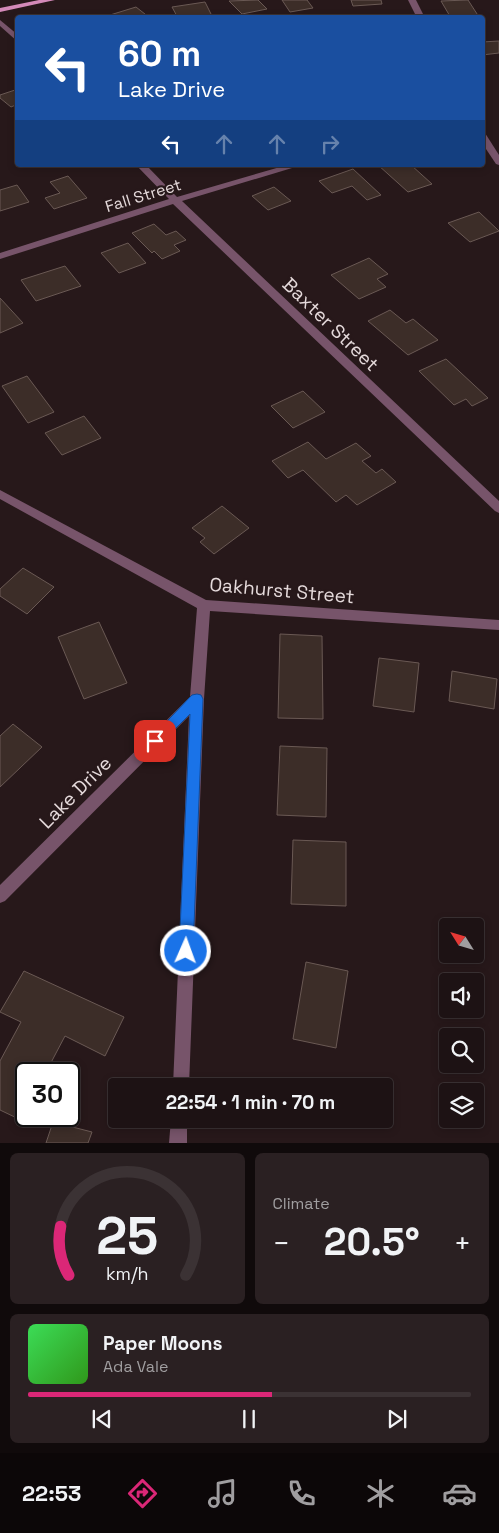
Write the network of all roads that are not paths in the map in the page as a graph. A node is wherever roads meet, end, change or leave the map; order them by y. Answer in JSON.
{"nodes":[{"id":1,"x":52,"y":0,"type":"edge"},
{"id":2,"x":412,"y":0,"type":"edge"},
{"id":3,"x":0,"y":10,"type":"edge"},
{"id":4,"x":420,"y":15,"type":"edge"},
{"id":5,"x":0,"y":22,"type":"edge"},
{"id":6,"x":15,"y":37,"type":"edge"},
{"id":7,"x":485,"y":140,"type":"edge"},
{"id":8,"x":499,"y":162,"type":"edge"},
{"id":9,"x":142,"y":167,"type":"edge"},
{"id":10,"x":290,"y":167,"type":"edge"},
{"id":11,"x":175,"y":200,"type":"junction"},
{"id":12,"x":0,"y":256,"type":"edge"},
{"id":13,"x":0,"y":494,"type":"edge"},
{"id":14,"x":499,"y":508,"type":"edge"},
{"id":15,"x":204,"y":605,"type":"junction"},
{"id":16,"x":499,"y":625,"type":"edge"},
{"id":17,"x":197,"y":699,"type":"junction"},
{"id":18,"x":0,"y":896,"type":"edge"},
{"id":19,"x":180,"y":1078,"type":"edge"},
{"id":20,"x":179,"y":1128,"type":"edge"},
{"id":21,"x":178,"y":1143,"type":"edge"}],
"edges":[{"from":1,"to":3,"type":"main road"},
{"from":2,"to":4,"type":"street"},
{"from":5,"to":6,"type":"street"},
{"from":7,"to":8,"type":"street"},
{"from":9,"to":11,"type":"street","name":"Baxter Street"},
{"from":10,"to":11,"type":"street","name":"Fall Street"},
{"from":11,"to":12,"type":"street","name":"Fall Street"},
{"from":11,"to":14,"type":"street","name":"Baxter Street"},
{"from":13,"to":15,"type":"street","name":"Oakhurst Street"},
{"from":15,"to":16,"type":"street","name":"Oakhurst Street"},
{"from":15,"to":17,"type":"street"},
{"from":17,"to":18,"type":"street","name":"Lake Drive"},
{"from":17,"to":19,"type":"street"},
{"from":20,"to":21,"type":"street"}]}
